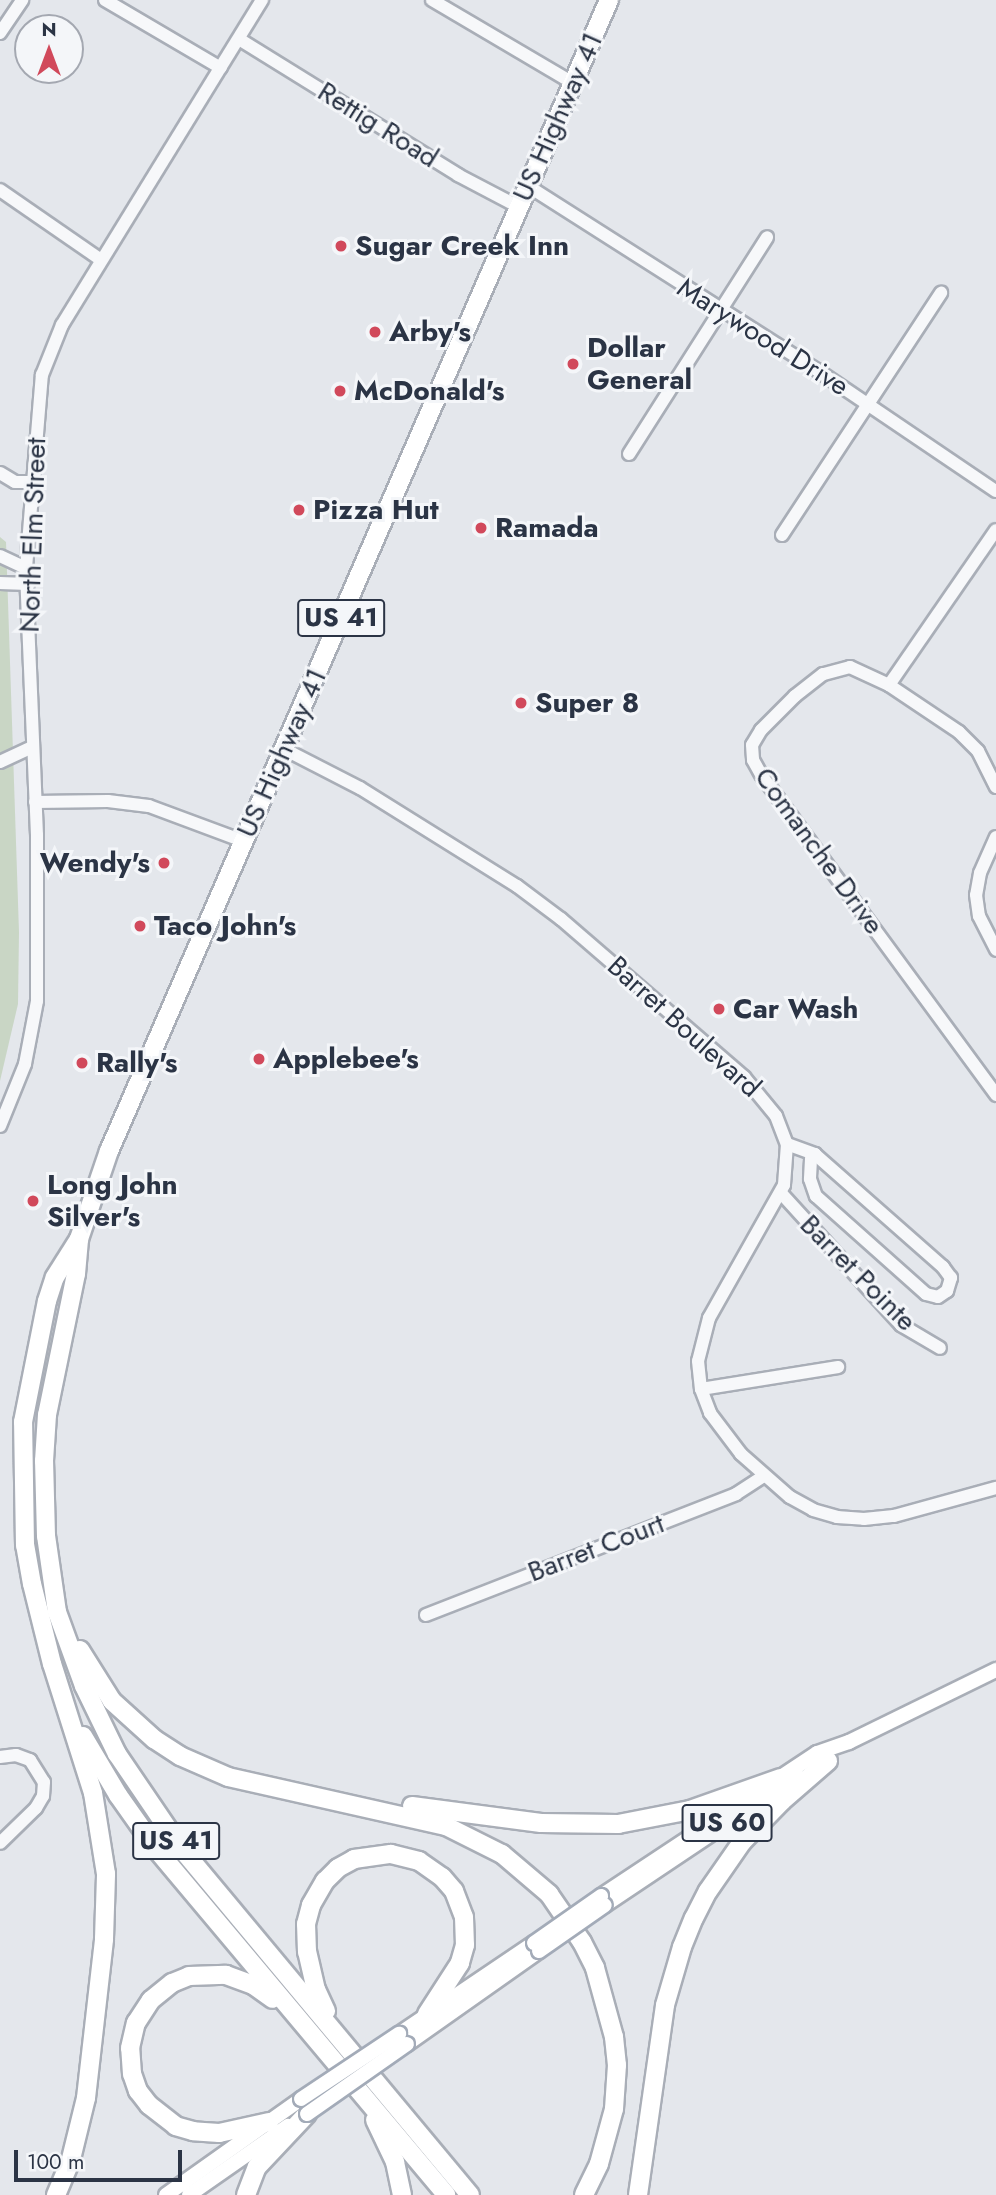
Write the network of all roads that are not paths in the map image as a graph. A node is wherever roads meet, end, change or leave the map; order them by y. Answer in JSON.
{"nodes":[{"id":1,"x":22,"y":0,"type":"edge"},
{"id":2,"x":105,"y":0,"type":"edge"},
{"id":3,"x":262,"y":0,"type":"edge"},
{"id":4,"x":432,"y":0,"type":"edge"},
{"id":5,"x":609,"y":0,"type":"edge"},
{"id":6,"x":0,"y":33,"type":"edge"},
{"id":7,"x":239,"y":38,"type":"junction"},
{"id":8,"x":221,"y":68,"type":"junction"},
{"id":9,"x":573,"y":83,"type":"junction"},
{"id":10,"x":528,"y":186,"type":"junction"},
{"id":11,"x":0,"y":190,"type":"edge"},
{"id":12,"x":519,"y":207,"type":"junction"},
{"id":13,"x":767,"y":237,"type":"dead end"},
{"id":14,"x":101,"y":260,"type":"junction"},
{"id":15,"x":941,"y":293,"type":"dead end"},
{"id":16,"x":721,"y":310,"type":"junction"},
{"id":17,"x":869,"y":404,"type":"junction"},
{"id":18,"x":629,"y":454,"type":"dead end"},
{"id":19,"x":0,"y":473,"type":"edge"},
{"id":20,"x":33,"y":482,"type":"junction"},
{"id":21,"x":996,"y":491,"type":"edge"},
{"id":22,"x":996,"y":530,"type":"edge"},
{"id":23,"x":782,"y":535,"type":"dead end"},
{"id":24,"x":0,"y":556,"type":"edge"},
{"id":25,"x":26,"y":568,"type":"junction"},
{"id":26,"x":0,"y":583,"type":"edge"},
{"id":27,"x":28,"y":584,"type":"junction"},
{"id":28,"x":889,"y":685,"type":"junction"},
{"id":29,"x":32,"y":747,"type":"junction"},
{"id":30,"x":284,"y":748,"type":"junction"},
{"id":31,"x":0,"y":762,"type":"edge"},
{"id":32,"x":996,"y":787,"type":"edge"},
{"id":33,"x":35,"y":802,"type":"junction"},
{"id":34,"x":996,"y":838,"type":"edge"},
{"id":35,"x":243,"y":841,"type":"junction"},
{"id":36,"x":996,"y":950,"type":"edge"},
{"id":37,"x":996,"y":1095,"type":"edge"},
{"id":38,"x":0,"y":1126,"type":"edge"},
{"id":39,"x":787,"y":1144,"type":"junction"},
{"id":40,"x":815,"y":1154,"type":"junction"},
{"id":41,"x":781,"y":1194,"type":"junction"},
{"id":42,"x":79,"y":1239,"type":"junction"},
{"id":43,"x":940,"y":1348,"type":"dead end"},
{"id":44,"x":838,"y":1367,"type":"dead end"},
{"id":45,"x":701,"y":1388,"type":"junction"},
{"id":46,"x":764,"y":1476,"type":"junction"},
{"id":47,"x":996,"y":1488,"type":"edge"},
{"id":48,"x":57,"y":1612,"type":"junction"},
{"id":49,"x":426,"y":1615,"type":"dead end"},
{"id":50,"x":996,"y":1670,"type":"edge"},
{"id":51,"x":68,"y":1708,"type":"junction"},
{"id":52,"x":849,"y":1742,"type":"junction"},
{"id":53,"x":0,"y":1757,"type":"edge"},
{"id":54,"x":828,"y":1761,"type":"junction"},
{"id":55,"x":781,"y":1777,"type":"junction"},
{"id":56,"x":290,"y":1790,"type":"junction"},
{"id":57,"x":0,"y":1843,"type":"edge"},
{"id":58,"x":603,"y":1900,"type":"junction"},
{"id":59,"x":536,"y":1947,"type":"junction"},
{"id":60,"x":427,"y":2014,"type":"junction"},
{"id":61,"x":304,"y":2025,"type":"junction"},
{"id":62,"x":403,"y":2039,"type":"junction"},
{"id":63,"x":343,"y":2041,"type":"junction"},
{"id":64,"x":361,"y":2092,"type":"junction"},
{"id":65,"x":304,"y":2107,"type":"junction"},
{"id":66,"x":269,"y":2122,"type":"junction"},
{"id":67,"x":56,"y":2195,"type":"edge"},
{"id":68,"x":166,"y":2195,"type":"edge"},
{"id":69,"x":189,"y":2195,"type":"edge"},
{"id":70,"x":246,"y":2195,"type":"edge"},
{"id":71,"x":402,"y":2195,"type":"edge"},
{"id":72,"x":446,"y":2195,"type":"edge"},
{"id":73,"x":470,"y":2195,"type":"edge"},
{"id":74,"x":584,"y":2195,"type":"edge"},
{"id":75,"x":638,"y":2195,"type":"edge"}],
"edges":[{"from":1,"to":6,"type":"street"},
{"from":2,"to":8,"type":"street"},
{"from":3,"to":7,"type":"street","name":"North Elm Street"},
{"from":4,"to":9,"type":"street"},
{"from":5,"to":9,"type":"highway","name":"US Highway 41","number":"US 41"},
{"from":7,"to":8,"type":"street","name":"North Elm Street"},
{"from":7,"to":12,"type":"street","name":"Rettig Road"},
{"from":8,"to":14,"type":"street","name":"North Elm Street"},
{"from":9,"to":10,"type":"highway","name":"US Highway 41","number":"US 41"},
{"from":10,"to":12,"type":"highway","name":"US Highway 41","number":"US 41"},
{"from":10,"to":16,"type":"street","name":"Marywood Drive"},
{"from":11,"to":14,"type":"street"},
{"from":12,"to":30,"type":"highway","name":"US Highway 41","number":"US 41"},
{"from":13,"to":16,"type":"street"},
{"from":14,"to":20,"type":"street","name":"North Elm Street"},
{"from":15,"to":17,"type":"street"},
{"from":16,"to":17,"type":"street","name":"Marywood Drive"},
{"from":16,"to":18,"type":"street"},
{"from":17,"to":21,"type":"street","name":"Marywood Drive"},
{"from":17,"to":23,"type":"street"},
{"from":19,"to":20,"type":"street"},
{"from":20,"to":25,"type":"street","name":"North Elm Street"},
{"from":22,"to":28,"type":"street"},
{"from":24,"to":25,"type":"street"},
{"from":25,"to":27,"type":"street","name":"North Elm Street"},
{"from":26,"to":27,"type":"street"},
{"from":27,"to":29,"type":"street","name":"North Elm Street"},
{"from":28,"to":32,"type":"street"},
{"from":28,"to":37,"type":"street","name":"Comanche Drive"},
{"from":29,"to":31,"type":"street"},
{"from":29,"to":33,"type":"street","name":"North Elm Street"},
{"from":30,"to":35,"type":"highway","name":"US Highway 41","number":"US 41"},
{"from":30,"to":39,"type":"street","name":"Barret Boulevard"},
{"from":33,"to":35,"type":"street"},
{"from":33,"to":38,"type":"street","name":"North Elm Street"},
{"from":34,"to":36,"type":"street"},
{"from":35,"to":42,"type":"highway","name":"US Highway 41","number":"US 41"},
{"from":39,"to":40,"type":"street"},
{"from":39,"to":41,"type":"street","name":"Barret Boulevard"},
{"from":40,"to":40,"type":"street"},
{"from":41,"to":43,"type":"street","name":"Barret Pointe"},
{"from":41,"to":45,"type":"street","name":"Barret Boulevard"},
{"from":42,"to":48,"type":"highway","number":"US 41"},
{"from":42,"to":51,"type":"highway","number":"US 41"},
{"from":44,"to":45,"type":"street"},
{"from":45,"to":46,"type":"street","name":"Barret Boulevard"},
{"from":46,"to":47,"type":"street","name":"Barret Boulevard"},
{"from":46,"to":49,"type":"street","name":"Barret Court"},
{"from":48,"to":56,"type":"highway"},
{"from":48,"to":63,"type":"highway","number":"US 41"},
{"from":50,"to":52,"type":"main road","number":"US 60"},
{"from":51,"to":61,"type":"highway","number":"US 41"},
{"from":51,"to":67,"type":"highway"},
{"from":52,"to":54,"type":"main road","number":"US 60"},
{"from":52,"to":55,"type":"main road","number":"US 60"},
{"from":53,"to":57,"type":"street"},
{"from":54,"to":58,"type":"main road","number":"US 60"},
{"from":54,"to":75,"type":"highway"},
{"from":55,"to":56,"type":"highway"},
{"from":55,"to":58,"type":"main road","number":"US 60"},
{"from":56,"to":74,"type":"highway"},
{"from":58,"to":59,"type":"main road","number":"US 60","bridge":true},
{"from":59,"to":60,"type":"main road","number":"US 60"},
{"from":59,"to":62,"type":"main road","number":"US 60"},
{"from":60,"to":62,"type":"main road","number":"US 60"},
{"from":60,"to":63,"type":"highway"},
{"from":61,"to":64,"type":"highway","number":"US 41"},
{"from":61,"to":66,"type":"highway"},
{"from":62,"to":65,"type":"main road","number":"US 60","bridge":true},
{"from":63,"to":73,"type":"highway","number":"US 41"},
{"from":64,"to":71,"type":"highway"},
{"from":64,"to":72,"type":"highway","number":"US 41"},
{"from":65,"to":66,"type":"main road","number":"US 60"},
{"from":65,"to":69,"type":"main road","number":"US 60"},
{"from":65,"to":70,"type":"highway"},
{"from":66,"to":68,"type":"main road","number":"US 60"}]}
